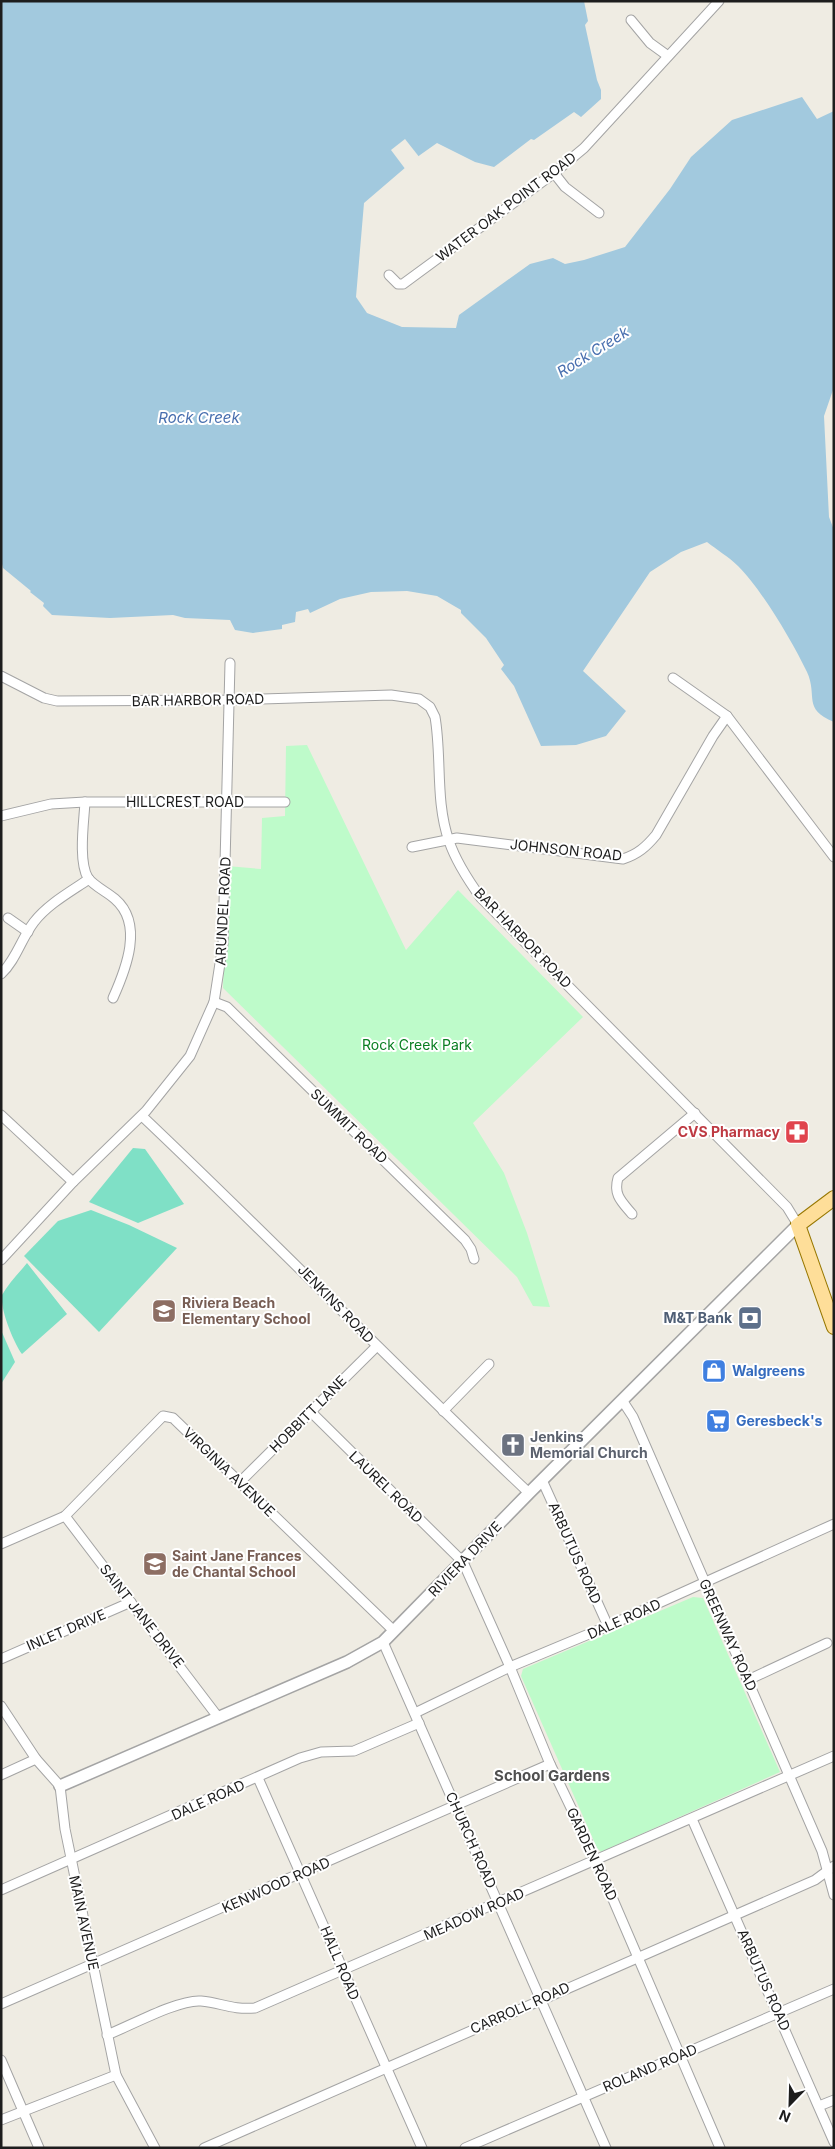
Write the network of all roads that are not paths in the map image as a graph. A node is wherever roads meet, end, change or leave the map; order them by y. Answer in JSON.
{"nodes":[{"id":1,"x":718,"y":1,"type":"edge"},
{"id":2,"x":631,"y":20,"type":"dead end"},
{"id":3,"x":668,"y":56,"type":"junction"},
{"id":4,"x":554,"y":173,"type":"junction"},
{"id":5,"x":599,"y":214,"type":"dead end"},
{"id":6,"x":389,"y":275,"type":"dead end"},
{"id":7,"x":230,"y":663,"type":"dead end"},
{"id":8,"x":1,"y":676,"type":"edge"},
{"id":9,"x":673,"y":678,"type":"dead end"},
{"id":10,"x":229,"y":700,"type":"junction"},
{"id":11,"x":727,"y":716,"type":"junction"},
{"id":12,"x":85,"y":802,"type":"junction"},
{"id":13,"x":228,"y":802,"type":"junction"},
{"id":14,"x":285,"y":802,"type":"dead end"},
{"id":15,"x":1,"y":816,"type":"edge"},
{"id":16,"x":448,"y":840,"type":"junction"},
{"id":17,"x":412,"y":847,"type":"dead end"},
{"id":18,"x":834,"y":857,"type":"edge"},
{"id":19,"x":89,"y":879,"type":"junction"},
{"id":20,"x":8,"y":918,"type":"dead end"},
{"id":21,"x":28,"y":932,"type":"junction"},
{"id":22,"x":1,"y":974,"type":"edge"},
{"id":23,"x":113,"y":998,"type":"dead end"},
{"id":24,"x":214,"y":1002,"type":"junction"},
{"id":25,"x":695,"y":1113,"type":"junction"},
{"id":26,"x":142,"y":1116,"type":"junction"},
{"id":27,"x":3,"y":1120,"type":"edge"},
{"id":28,"x":73,"y":1182,"type":"junction"},
{"id":29,"x":834,"y":1198,"type":"edge"},
{"id":30,"x":632,"y":1214,"type":"dead end"},
{"id":31,"x":798,"y":1224,"type":"junction"},
{"id":32,"x":474,"y":1259,"type":"dead end"},
{"id":33,"x":1,"y":1260,"type":"edge"},
{"id":34,"x":830,"y":1304,"type":"edge"},
{"id":35,"x":834,"y":1327,"type":"edge"},
{"id":36,"x":377,"y":1346,"type":"junction"},
{"id":37,"x":489,"y":1364,"type":"dead end"},
{"id":38,"x":622,"y":1400,"type":"junction"},
{"id":39,"x":443,"y":1411,"type":"junction"},
{"id":40,"x":310,"y":1412,"type":"junction"},
{"id":41,"x":542,"y":1480,"type":"junction"},
{"id":42,"x":240,"y":1482,"type":"junction"},
{"id":43,"x":530,"y":1493,"type":"junction"},
{"id":44,"x":65,"y":1516,"type":"junction"},
{"id":45,"x":834,"y":1524,"type":"edge"},
{"id":46,"x":1,"y":1544,"type":"edge"},
{"id":47,"x":463,"y":1562,"type":"junction"},
{"id":48,"x":704,"y":1583,"type":"junction"},
{"id":49,"x":131,"y":1602,"type":"junction"},
{"id":50,"x":608,"y":1626,"type":"junction"},
{"id":51,"x":394,"y":1631,"type":"junction"},
{"id":52,"x":383,"y":1642,"type":"junction"},
{"id":53,"x":827,"y":1644,"type":"dead end"},
{"id":54,"x":1,"y":1659,"type":"edge"},
{"id":55,"x":510,"y":1667,"type":"junction"},
{"id":56,"x":748,"y":1680,"type":"junction"},
{"id":57,"x":1,"y":1706,"type":"edge"},
{"id":58,"x":415,"y":1713,"type":"junction"},
{"id":59,"x":218,"y":1717,"type":"junction"},
{"id":60,"x":419,"y":1723,"type":"junction"},
{"id":61,"x":834,"y":1756,"type":"edge"},
{"id":62,"x":36,"y":1759,"type":"junction"},
{"id":63,"x":550,"y":1764,"type":"junction"},
{"id":64,"x":1,"y":1775,"type":"edge"},
{"id":65,"x":790,"y":1776,"type":"junction"},
{"id":66,"x":258,"y":1778,"type":"junction"},
{"id":67,"x":60,"y":1786,"type":"junction"},
{"id":68,"x":456,"y":1806,"type":"junction"},
{"id":69,"x":692,"y":1819,"type":"junction"},
{"id":70,"x":71,"y":1860,"type":"junction"},
{"id":71,"x":596,"y":1860,"type":"junction"},
{"id":72,"x":834,"y":1866,"type":"edge"},
{"id":73,"x":302,"y":1873,"type":"junction"},
{"id":74,"x":827,"y":1873,"type":"junction"},
{"id":75,"x":1,"y":1890,"type":"edge"},
{"id":76,"x":834,"y":1895,"type":"edge"},
{"id":77,"x":499,"y":1903,"type":"junction"},
{"id":78,"x":735,"y":1915,"type":"junction"},
{"id":79,"x":638,"y":1957,"type":"junction"},
{"id":80,"x":94,"y":1965,"type":"junction"},
{"id":81,"x":344,"y":1970,"type":"junction"},
{"id":82,"x":834,"y":1989,"type":"edge"},
{"id":83,"x":540,"y":1999,"type":"junction"},
{"id":84,"x":1,"y":2004,"type":"edge"},
{"id":85,"x":779,"y":2012,"type":"junction"},
{"id":86,"x":107,"y":2035,"type":"junction"},
{"id":87,"x":680,"y":2055,"type":"junction"},
{"id":88,"x":1,"y":2060,"type":"edge"},
{"id":89,"x":386,"y":2067,"type":"junction"},
{"id":90,"x":116,"y":2075,"type":"junction"},
{"id":91,"x":584,"y":2097,"type":"junction"},
{"id":92,"x":834,"y":2100,"type":"edge"},
{"id":93,"x":819,"y":2106,"type":"junction"},
{"id":94,"x":23,"y":2111,"type":"junction"},
{"id":95,"x":1,"y":2120,"type":"edge"},
{"id":96,"x":834,"y":2142,"type":"edge"},
{"id":97,"x":39,"y":2148,"type":"edge"},
{"id":98,"x":155,"y":2148,"type":"edge"},
{"id":99,"x":204,"y":2148,"type":"edge"},
{"id":100,"x":422,"y":2148,"type":"edge"},
{"id":101,"x":465,"y":2148,"type":"edge"},
{"id":102,"x":606,"y":2148,"type":"edge"},
{"id":103,"x":720,"y":2148,"type":"edge"}],
"edges":[{"from":1,"to":3,"type":"street","name":"WATER OAK POINT ROAD"},
{"from":2,"to":3,"type":"street"},
{"from":3,"to":4,"type":"street","name":"WATER OAK POINT ROAD"},
{"from":4,"to":5,"type":"street"},
{"from":4,"to":6,"type":"street","name":"WATER OAK POINT ROAD"},
{"from":7,"to":10,"type":"street","name":"ARUNDEL ROAD"},
{"from":8,"to":10,"type":"street","name":"BAR HARBOR ROAD"},
{"from":9,"to":11,"type":"street"},
{"from":10,"to":13,"type":"street","name":"ARUNDEL ROAD"},
{"from":10,"to":16,"type":"street","name":"BAR HARBOR ROAD"},
{"from":11,"to":16,"type":"street","name":"JOHNSON ROAD"},
{"from":11,"to":18,"type":"street"},
{"from":12,"to":13,"type":"street","name":"HILLCREST ROAD"},
{"from":12,"to":15,"type":"street","name":"HILLCREST ROAD"},
{"from":12,"to":19,"type":"street"},
{"from":13,"to":14,"type":"street","name":"HILLCREST ROAD"},
{"from":13,"to":24,"type":"street","name":"ARUNDEL ROAD"},
{"from":16,"to":17,"type":"street","name":"JOHNSON ROAD"},
{"from":16,"to":25,"type":"street","name":"BAR HARBOR ROAD"},
{"from":19,"to":21,"type":"street"},
{"from":19,"to":23,"type":"street"},
{"from":20,"to":21,"type":"street"},
{"from":21,"to":22,"type":"street"},
{"from":24,"to":26,"type":"street","name":"ARUNDEL ROAD"},
{"from":24,"to":32,"type":"street","name":"SUMMIT ROAD"},
{"from":25,"to":30,"type":"street"},
{"from":25,"to":31,"type":"street","name":"BAR HARBOR ROAD"},
{"from":26,"to":28,"type":"street","name":"ARUNDEL ROAD"},
{"from":26,"to":36,"type":"street","name":"JENKINS ROAD"},
{"from":27,"to":28,"type":"street"},
{"from":28,"to":33,"type":"street","name":"ARUNDEL ROAD"},
{"from":29,"to":31,"type":"main road"},
{"from":31,"to":34,"type":"main road"},
{"from":31,"to":38,"type":"street","name":"RIVIERA DRIVE"},
{"from":34,"to":35,"type":"main road"},
{"from":36,"to":39,"type":"street","name":"JENKINS ROAD"},
{"from":36,"to":40,"type":"street","name":"HOBBITT LANE"},
{"from":37,"to":39,"type":"street"},
{"from":38,"to":41,"type":"street","name":"RIVIERA DRIVE"},
{"from":38,"to":48,"type":"street","name":"GREENWAY ROAD"},
{"from":39,"to":43,"type":"street","name":"JENKINS ROAD"},
{"from":40,"to":42,"type":"street","name":"HOBBITT LANE"},
{"from":40,"to":47,"type":"street","name":"LAUREL ROAD"},
{"from":41,"to":43,"type":"street","name":"RIVIERA DRIVE"},
{"from":41,"to":50,"type":"street","name":"ARBUTUS ROAD"},
{"from":42,"to":44,"type":"street","name":"VIRGINIA AVENUE"},
{"from":42,"to":51,"type":"street","name":"VIRGINIA AVENUE"},
{"from":43,"to":47,"type":"street","name":"RIVIERA DRIVE"},
{"from":44,"to":46,"type":"street"},
{"from":44,"to":49,"type":"street","name":"SAINT JANE DRIVE"},
{"from":45,"to":48,"type":"street","name":"DALE ROAD"},
{"from":47,"to":51,"type":"street","name":"RIVIERA DRIVE"},
{"from":47,"to":55,"type":"street","name":"GARDEN ROAD"},
{"from":48,"to":50,"type":"street","name":"DALE ROAD"},
{"from":48,"to":56,"type":"street","name":"GREENWAY ROAD"},
{"from":49,"to":54,"type":"street","name":"INLET DRIVE"},
{"from":49,"to":59,"type":"street","name":"SAINT JANE DRIVE"},
{"from":50,"to":55,"type":"street","name":"DALE ROAD"},
{"from":51,"to":52,"type":"street","name":"RIVIERA DRIVE"},
{"from":52,"to":58,"type":"street","name":"CHURCH ROAD"},
{"from":52,"to":59,"type":"street","name":"RIVIERA DRIVE"},
{"from":53,"to":56,"type":"street"},
{"from":55,"to":58,"type":"street","name":"DALE ROAD"},
{"from":55,"to":63,"type":"street","name":"GARDEN ROAD"},
{"from":56,"to":65,"type":"street","name":"GREENWAY ROAD"},
{"from":57,"to":62,"type":"street"},
{"from":58,"to":60,"type":"street","name":"CHURCH ROAD"},
{"from":59,"to":67,"type":"street","name":"RIVIERA DRIVE"},
{"from":60,"to":66,"type":"street","name":"DALE ROAD"},
{"from":60,"to":68,"type":"street","name":"CHURCH ROAD"},
{"from":61,"to":65,"type":"street","name":"MEADOW ROAD"},
{"from":62,"to":64,"type":"street"},
{"from":62,"to":67,"type":"street"},
{"from":63,"to":68,"type":"street","name":"KENWOOD ROAD"},
{"from":63,"to":71,"type":"street","name":"GARDEN ROAD"},
{"from":65,"to":69,"type":"street","name":"MEADOW ROAD"},
{"from":65,"to":74,"type":"street","name":"GREENWAY ROAD"},
{"from":66,"to":70,"type":"street","name":"DALE ROAD"},
{"from":66,"to":73,"type":"street","name":"HALL ROAD"},
{"from":67,"to":70,"type":"street","name":"MAIN AVENUE"},
{"from":68,"to":73,"type":"street","name":"KENWOOD ROAD"},
{"from":68,"to":77,"type":"street","name":"CHURCH ROAD"},
{"from":69,"to":71,"type":"street","name":"MEADOW ROAD"},
{"from":69,"to":78,"type":"street","name":"ARBUTUS ROAD"},
{"from":70,"to":75,"type":"street","name":"DALE ROAD"},
{"from":70,"to":80,"type":"street","name":"MAIN AVENUE"},
{"from":71,"to":77,"type":"street","name":"MEADOW ROAD"},
{"from":71,"to":79,"type":"street","name":"GARDEN ROAD"},
{"from":72,"to":74,"type":"street","name":"CARROLL ROAD"},
{"from":73,"to":80,"type":"street","name":"KENWOOD ROAD"},
{"from":73,"to":81,"type":"street","name":"HALL ROAD"},
{"from":74,"to":76,"type":"street","name":"GREENWAY ROAD"},
{"from":74,"to":78,"type":"street","name":"CARROLL ROAD"},
{"from":77,"to":81,"type":"street","name":"MEADOW ROAD"},
{"from":77,"to":83,"type":"street","name":"CHURCH ROAD"},
{"from":78,"to":79,"type":"street","name":"CARROLL ROAD"},
{"from":78,"to":85,"type":"street","name":"ARBUTUS ROAD"},
{"from":79,"to":83,"type":"street","name":"CARROLL ROAD"},
{"from":79,"to":87,"type":"street","name":"GARDEN ROAD"},
{"from":80,"to":84,"type":"street","name":"KENWOOD ROAD"},
{"from":80,"to":86,"type":"street","name":"MAIN AVENUE"},
{"from":81,"to":86,"type":"street","name":"MEADOW ROAD"},
{"from":81,"to":89,"type":"street","name":"HALL ROAD"},
{"from":82,"to":85,"type":"street","name":"ROLAND ROAD"},
{"from":83,"to":89,"type":"street","name":"CARROLL ROAD"},
{"from":83,"to":91,"type":"street","name":"CHURCH ROAD"},
{"from":85,"to":87,"type":"street","name":"ROLAND ROAD"},
{"from":85,"to":93,"type":"street","name":"ARBUTUS ROAD"},
{"from":86,"to":90,"type":"street","name":"MAIN AVENUE"},
{"from":87,"to":91,"type":"street","name":"ROLAND ROAD"},
{"from":87,"to":103,"type":"street","name":"GARDEN ROAD"},
{"from":88,"to":94,"type":"street"},
{"from":89,"to":99,"type":"street","name":"CARROLL ROAD"},
{"from":89,"to":100,"type":"street","name":"HALL ROAD"},
{"from":90,"to":94,"type":"street"},
{"from":90,"to":98,"type":"street","name":"MAIN AVENUE"},
{"from":91,"to":101,"type":"street","name":"ROLAND ROAD"},
{"from":91,"to":102,"type":"street","name":"CHURCH ROAD"},
{"from":92,"to":93,"type":"street"},
{"from":93,"to":96,"type":"street","name":"ARBUTUS ROAD"},
{"from":94,"to":95,"type":"street"},
{"from":94,"to":97,"type":"street"}]}
